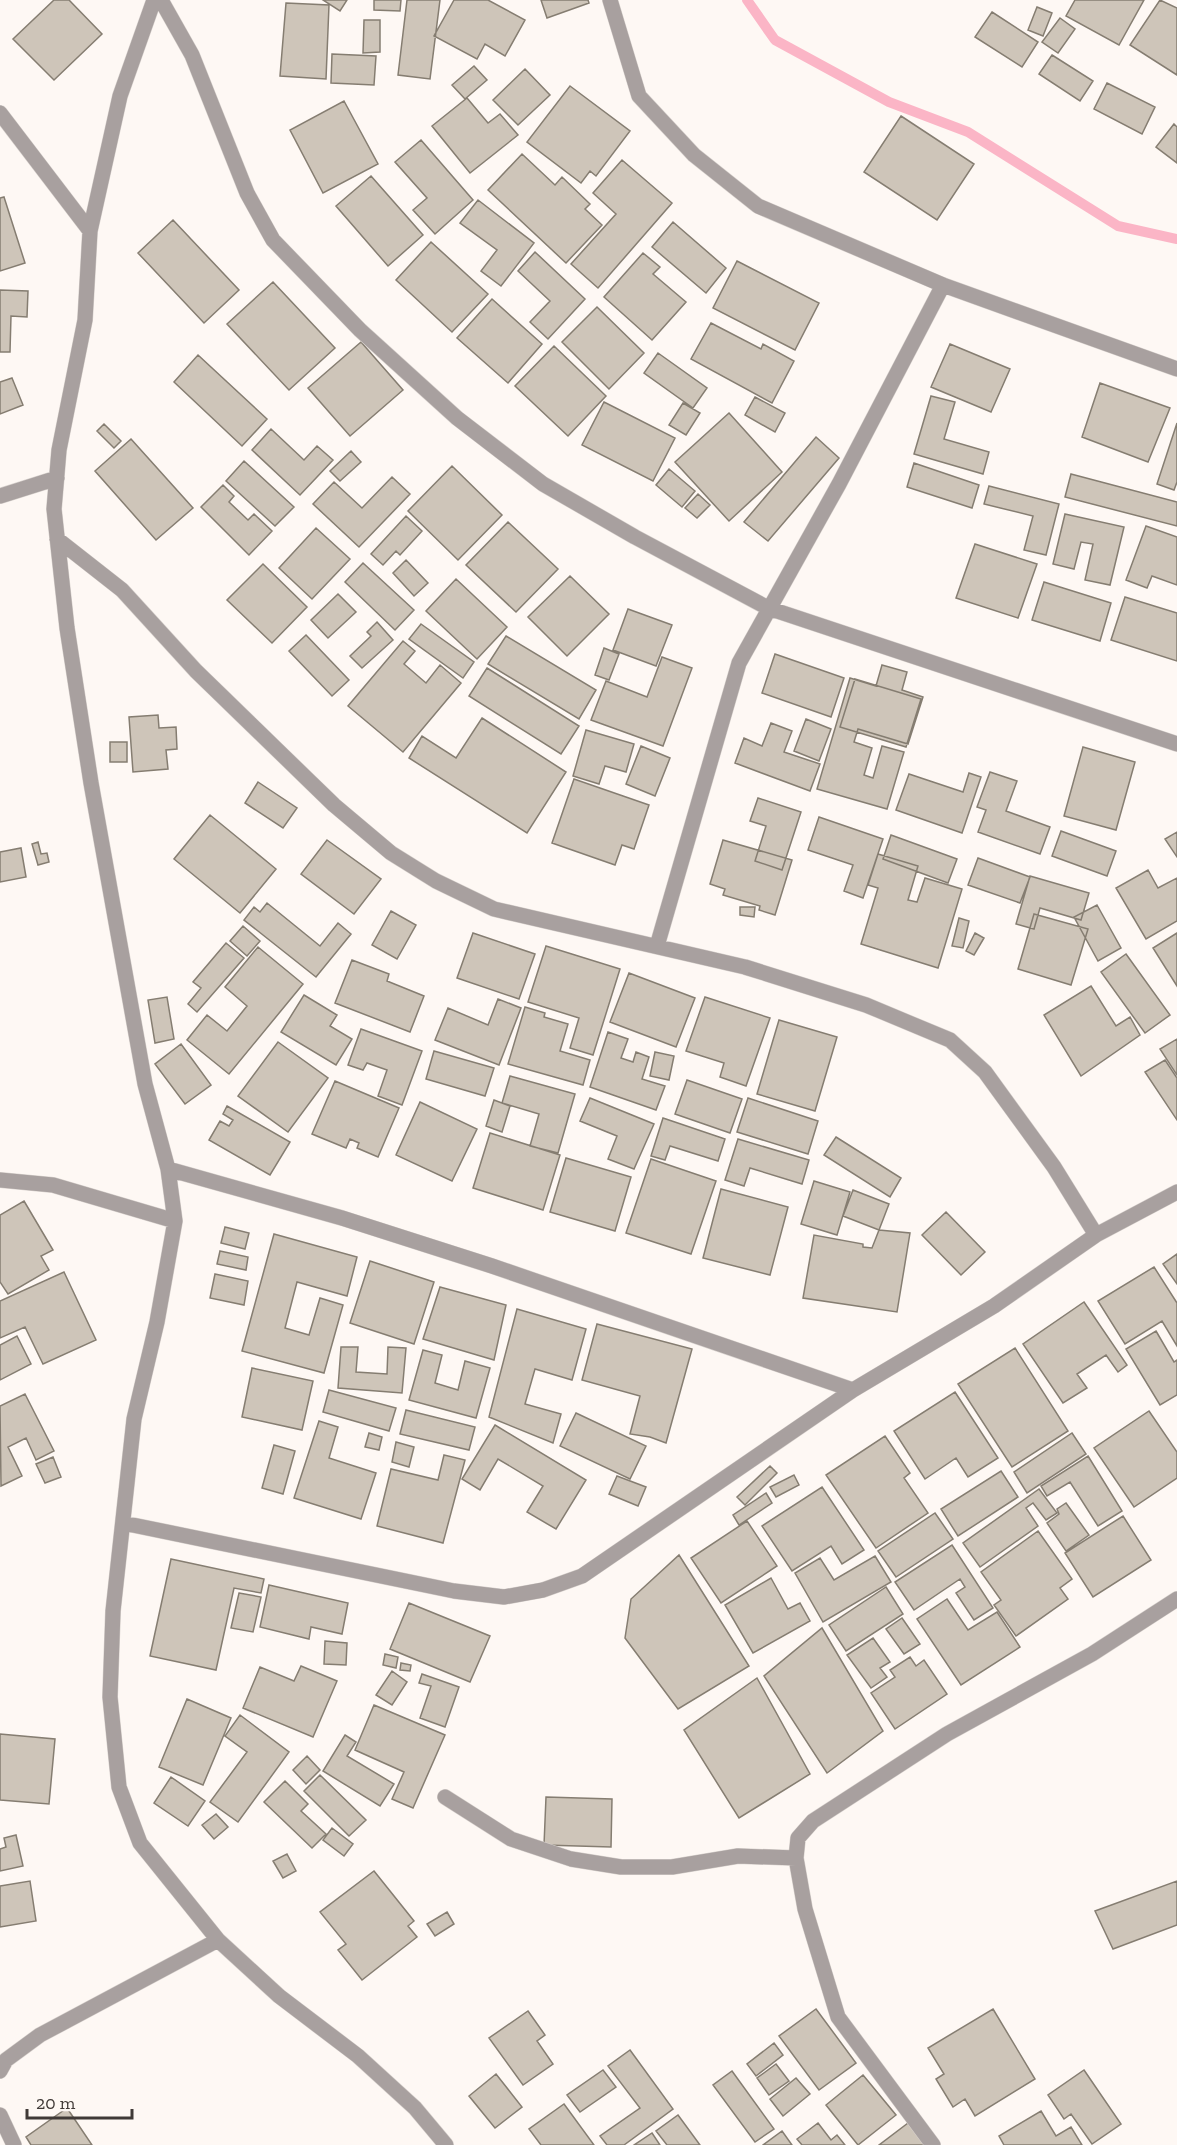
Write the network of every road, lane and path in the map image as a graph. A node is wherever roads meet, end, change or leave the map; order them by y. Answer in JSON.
{"nodes":[{"id":1,"x":154,"y":0,"type":"edge"},
{"id":2,"x":161,"y":0,"type":"edge"},
{"id":3,"x":610,"y":0,"type":"edge"},
{"id":4,"x":0,"y":113,"type":"edge"},
{"id":5,"x":90,"y":231,"type":"junction"},
{"id":6,"x":944,"y":285,"type":"junction"},
{"id":7,"x":1177,"y":369,"type":"edge"},
{"id":8,"x":57,"y":478,"type":"junction"},
{"id":9,"x":0,"y":496,"type":"edge"},
{"id":10,"x":57,"y":539,"type":"junction"},
{"id":11,"x":768,"y":608,"type":"junction"},
{"id":12,"x":1177,"y":744,"type":"edge"},
{"id":13,"x":657,"y":946,"type":"junction"},
{"id":14,"x":168,"y":1169,"type":"junction"},
{"id":15,"x":0,"y":1180,"type":"edge"},
{"id":16,"x":1177,"y":1192,"type":"edge"},
{"id":17,"x":175,"y":1221,"type":"junction"},
{"id":18,"x":1096,"y":1235,"type":"junction"},
{"id":19,"x":853,"y":1390,"type":"junction"},
{"id":20,"x":123,"y":1522,"type":"junction"},
{"id":21,"x":1177,"y":1599,"type":"edge"},
{"id":22,"x":445,"y":1797,"type":"dead end"},
{"id":23,"x":796,"y":1858,"type":"junction"},
{"id":24,"x":218,"y":1940,"type":"junction"},
{"id":25,"x":0,"y":2071,"type":"edge"},
{"id":26,"x":0,"y":2115,"type":"edge"},
{"id":27,"x":14,"y":2145,"type":"edge"},
{"id":28,"x":446,"y":2145,"type":"edge"},
{"id":29,"x":933,"y":2145,"type":"edge"}],
"edges":[{"from":1,"to":5,"type":"street"},
{"from":2,"to":11,"type":"street"},
{"from":3,"to":6,"type":"street"},
{"from":4,"to":5,"type":"street"},
{"from":5,"to":8,"type":"street"},
{"from":6,"to":7,"type":"street"},
{"from":6,"to":11,"type":"street"},
{"from":8,"to":9,"type":"street"},
{"from":8,"to":10,"type":"street"},
{"from":10,"to":13,"type":"street"},
{"from":10,"to":14,"type":"street"},
{"from":11,"to":12,"type":"street"},
{"from":11,"to":13,"type":"street"},
{"from":13,"to":18,"type":"street"},
{"from":14,"to":17,"type":"street"},
{"from":14,"to":19,"type":"street"},
{"from":15,"to":17,"type":"street"},
{"from":16,"to":18,"type":"street"},
{"from":17,"to":20,"type":"street"},
{"from":18,"to":19,"type":"street"},
{"from":19,"to":20,"type":"street"},
{"from":20,"to":24,"type":"street"},
{"from":21,"to":23,"type":"street"},
{"from":22,"to":23,"type":"street"},
{"from":23,"to":29,"type":"street"},
{"from":24,"to":25,"type":"street"},
{"from":24,"to":28,"type":"street"},
{"from":26,"to":27,"type":"street"}]}
